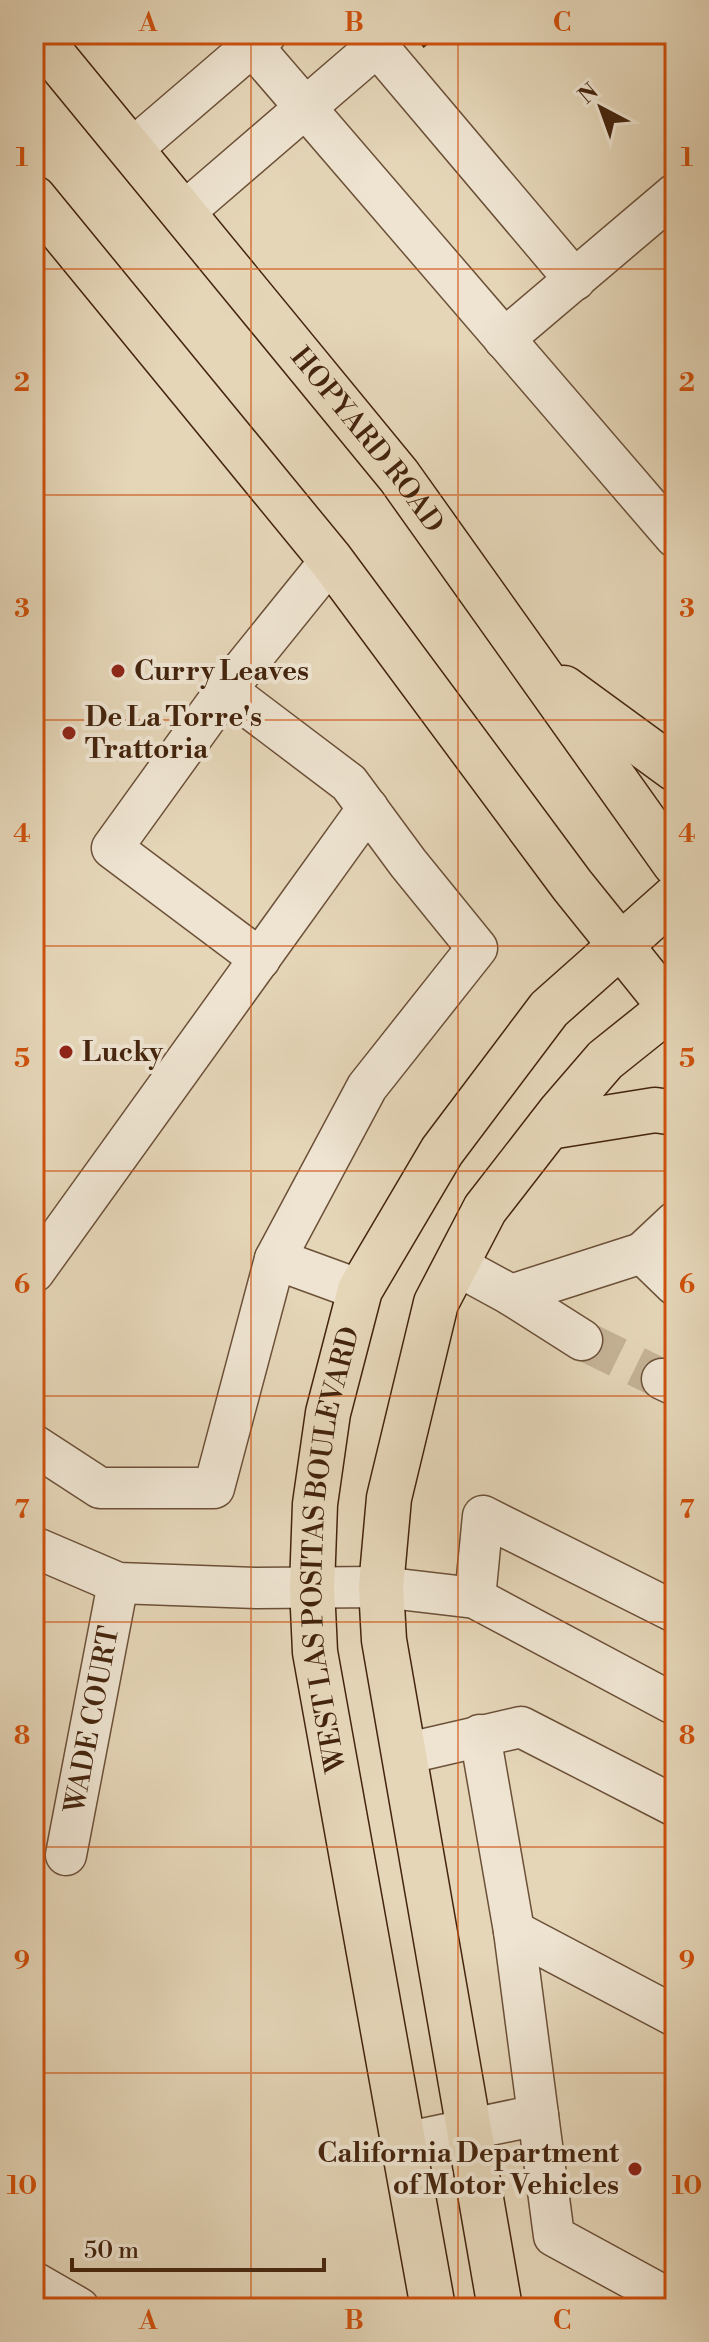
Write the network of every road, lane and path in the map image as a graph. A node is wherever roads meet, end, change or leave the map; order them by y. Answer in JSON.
{"nodes":[{"id":1,"x":36,"y":34,"type":"edge"},
{"id":2,"x":254,"y":38,"type":"edge"},
{"id":3,"x":372,"y":40,"type":"edge"},
{"id":4,"x":306,"y":108,"type":"junction"},
{"id":5,"x":131,"y":150,"type":"junction"},
{"id":6,"x":675,"y":194,"type":"edge"},
{"id":7,"x":34,"y":198,"type":"edge"},
{"id":8,"x":183,"y":213,"type":"junction"},
{"id":9,"x":575,"y":280,"type":"junction"},
{"id":10,"x":504,"y":339,"type":"junction"},
{"id":11,"x":675,"y":537,"type":"edge"},
{"id":12,"x":331,"y":560,"type":"junction"},
{"id":13,"x":535,"y":667,"type":"junction"},
{"id":14,"x":226,"y":690,"type":"junction"},
{"id":15,"x":675,"y":769,"type":"edge"},
{"id":16,"x":368,"y":808,"type":"junction"},
{"id":17,"x":675,"y":864,"type":"edge"},
{"id":18,"x":675,"y":897,"type":"edge"},
{"id":19,"x":620,"y":945,"type":"junction"},
{"id":20,"x":260,"y":959,"type":"junction"},
{"id":21,"x":674,"y":1009,"type":"edge"},
{"id":22,"x":675,"y":1113,"type":"edge"},
{"id":23,"x":549,"y":1127,"type":"junction"},
{"id":24,"x":675,"y":1222,"type":"edge"},
{"id":25,"x":642,"y":1253,"type":"junction"},
{"id":26,"x":275,"y":1259,"type":"junction"},
{"id":27,"x":456,"y":1265,"type":"junction"},
{"id":28,"x":34,"y":1272,"type":"edge"},
{"id":29,"x":675,"y":1285,"type":"edge"},
{"id":30,"x":360,"y":1290,"type":"junction"},
{"id":31,"x":511,"y":1295,"type":"junction"},
{"id":32,"x":582,"y":1340,"type":"tunnel mouth"},
{"id":33,"x":34,"y":1445,"type":"edge"},
{"id":34,"x":34,"y":1547,"type":"edge"},
{"id":35,"x":118,"y":1583,"type":"junction"},
{"id":36,"x":312,"y":1587,"type":"junction"},
{"id":37,"x":381,"y":1587,"type":"junction"},
{"id":38,"x":475,"y":1598,"type":"junction"},
{"id":39,"x":675,"y":1612,"type":"edge"},
{"id":40,"x":675,"y":1697,"type":"edge"},
{"id":41,"x":480,"y":1735,"type":"junction"},
{"id":42,"x":404,"y":1754,"type":"junction"},
{"id":43,"x":675,"y":1806,"type":"edge"},
{"id":44,"x":66,"y":1855,"type":"dead end"},
{"id":45,"x":514,"y":1931,"type":"junction"},
{"id":46,"x":675,"y":2016,"type":"edge"},
{"id":47,"x":538,"y":2115,"type":"junction"},
{"id":48,"x":469,"y":2128,"type":"junction"},
{"id":49,"x":403,"y":2143,"type":"junction"},
{"id":50,"x":34,"y":2282,"type":"edge"},
{"id":51,"x":675,"y":2302,"type":"edge"},
{"id":52,"x":79,"y":2308,"type":"edge"},
{"id":53,"x":433,"y":2308,"type":"edge"},
{"id":54,"x":500,"y":2308,"type":"edge"}],
"edges":[{"from":1,"to":5,"type":"main road","name":"HOPYARD ROAD"},
{"from":2,"to":4,"type":"street"},
{"from":2,"to":5,"type":"street"},
{"from":3,"to":4,"type":"street"},
{"from":3,"to":9,"type":"street"},
{"from":4,"to":8,"type":"street"},
{"from":4,"to":10,"type":"street"},
{"from":5,"to":8,"type":"main road","name":"HOPYARD ROAD"},
{"from":6,"to":9,"type":"street"},
{"from":7,"to":12,"type":"main road"},
{"from":8,"to":13,"type":"main road","name":"HOPYARD ROAD"},
{"from":9,"to":10,"type":"street"},
{"from":10,"to":11,"type":"street"},
{"from":12,"to":14,"type":"street"},
{"from":12,"to":19,"type":"main road"},
{"from":13,"to":15,"type":"main road"},
{"from":13,"to":17,"type":"main road","name":"HOPYARD ROAD"},
{"from":14,"to":16,"type":"street"},
{"from":14,"to":20,"type":"street"},
{"from":16,"to":20,"type":"street"},
{"from":16,"to":26,"type":"street"},
{"from":18,"to":19,"type":"main road","name":"WEST LAS POSITAS BOULEVARD"},
{"from":19,"to":21,"type":"main road"},
{"from":19,"to":30,"type":"main road","name":"WEST LAS POSITAS BOULEVARD"},
{"from":20,"to":28,"type":"street"},
{"from":21,"to":23,"type":"main road","name":"WEST LAS POSITAS BOULEVARD"},
{"from":22,"to":23,"type":"main road"},
{"from":23,"to":27,"type":"main road","name":"WEST LAS POSITAS BOULEVARD"},
{"from":24,"to":25,"type":"street"},
{"from":25,"to":29,"type":"street"},
{"from":25,"to":31,"type":"street"},
{"from":26,"to":30,"type":"street"},
{"from":26,"to":33,"type":"street"},
{"from":27,"to":31,"type":"street"},
{"from":27,"to":37,"type":"main road","name":"WEST LAS POSITAS BOULEVARD"},
{"from":30,"to":36,"type":"main road","name":"WEST LAS POSITAS BOULEVARD"},
{"from":31,"to":32,"type":"street"},
{"from":34,"to":35,"type":"street"},
{"from":35,"to":36,"type":"street"},
{"from":35,"to":44,"type":"street","name":"WADE COURT"},
{"from":36,"to":37,"type":"street"},
{"from":36,"to":49,"type":"main road","name":"WEST LAS POSITAS BOULEVARD"},
{"from":37,"to":38,"type":"street"},
{"from":37,"to":42,"type":"main road","name":"WEST LAS POSITAS BOULEVARD"},
{"from":38,"to":39,"type":"street"},
{"from":38,"to":40,"type":"street"},
{"from":41,"to":42,"type":"street"},
{"from":41,"to":43,"type":"street"},
{"from":41,"to":45,"type":"street"},
{"from":42,"to":48,"type":"main road","name":"WEST LAS POSITAS BOULEVARD"},
{"from":45,"to":46,"type":"street"},
{"from":45,"to":47,"type":"street"},
{"from":47,"to":48,"type":"street"},
{"from":47,"to":51,"type":"street"},
{"from":48,"to":49,"type":"street"},
{"from":48,"to":54,"type":"main road","name":"WEST LAS POSITAS BOULEVARD"},
{"from":49,"to":53,"type":"main road","name":"WEST LAS POSITAS BOULEVARD"},
{"from":50,"to":52,"type":"street"}]}
